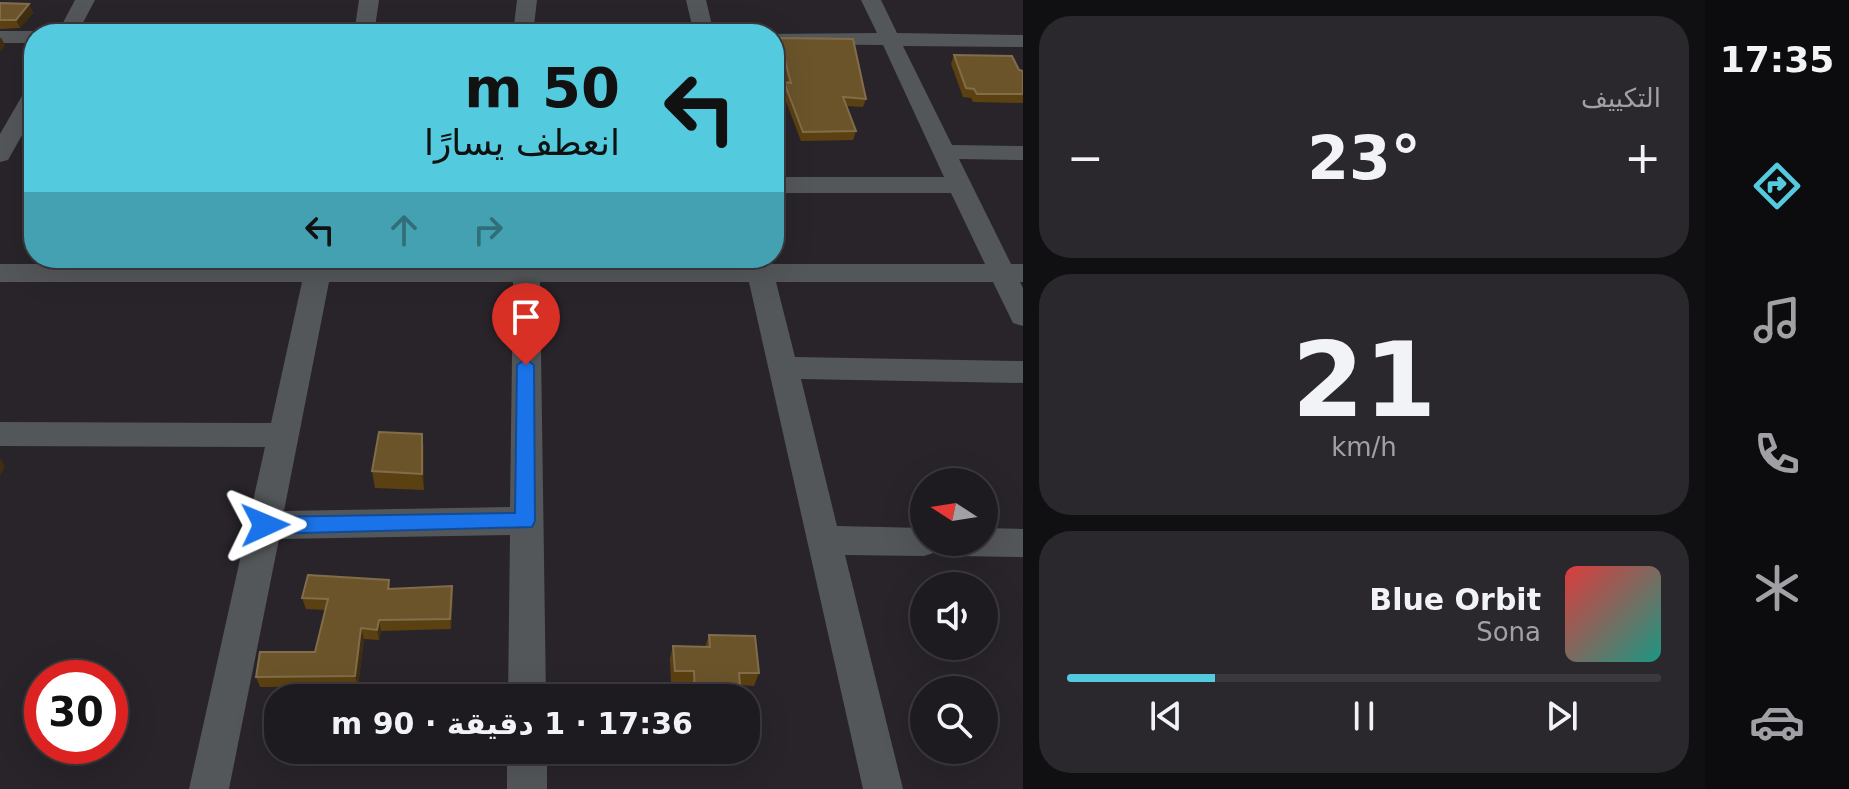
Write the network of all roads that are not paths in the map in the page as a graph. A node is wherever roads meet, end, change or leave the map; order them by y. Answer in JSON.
{"nodes":[{"id":1,"x":85,"y":0,"type":"edge"},
{"id":2,"x":369,"y":0,"type":"edge"},
{"id":3,"x":527,"y":0,"type":"edge"},
{"id":4,"x":696,"y":0,"type":"edge"},
{"id":5,"x":871,"y":0,"type":"edge"},
{"id":6,"x":72,"y":24,"type":"edge"},
{"id":7,"x":365,"y":24,"type":"edge"},
{"id":8,"x":524,"y":24,"type":"edge"},
{"id":9,"x":702,"y":24,"type":"edge"},
{"id":10,"x":0,"y":37,"type":"edge"},
{"id":11,"x":24,"y":37,"type":"edge"},
{"id":12,"x":784,"y":38,"type":"edge"},
{"id":13,"x":890,"y":40,"type":"junction"},
{"id":14,"x":1023,"y":41,"type":"edge"},
{"id":15,"x":24,"y":112,"type":"edge"},
{"id":16,"x":944,"y":152,"type":"junction"},
{"id":17,"x":1023,"y":153,"type":"edge"},
{"id":18,"x":0,"y":155,"type":"edge"},
{"id":19,"x":784,"y":185,"type":"edge"},
{"id":20,"x":959,"y":185,"type":"junction"},
{"id":21,"x":784,"y":266,"type":"edge"},
{"id":22,"x":229,"y":268,"type":"edge"},
{"id":23,"x":320,"y":268,"type":"edge"},
{"id":24,"x":526,"y":268,"type":"edge"},
{"id":25,"x":760,"y":268,"type":"edge"},
{"id":26,"x":0,"y":273,"type":"edge"},
{"id":27,"x":1012,"y":273,"type":"edge"},
{"id":28,"x":1023,"y":316,"type":"edge"},
{"id":29,"x":783,"y":368,"type":"junction"},
{"id":30,"x":1023,"y":372,"type":"edge"},
{"id":31,"x":0,"y":434,"type":"edge"},
{"id":32,"x":284,"y":435,"type":"junction"},
{"id":33,"x":525,"y":521,"type":"junction"},
{"id":34,"x":265,"y":525,"type":"junction"},
{"id":35,"x":825,"y":540,"type":"junction"},
{"id":36,"x":910,"y":542,"type":"edge"},
{"id":37,"x":998,"y":543,"type":"edge"},
{"id":38,"x":1023,"y":543,"type":"edge"},
{"id":39,"x":527,"y":684,"type":"edge"},
{"id":40,"x":527,"y":764,"type":"edge"},
{"id":41,"x":209,"y":789,"type":"edge"},
{"id":42,"x":527,"y":789,"type":"edge"},
{"id":43,"x":883,"y":789,"type":"edge"}],
"edges":[{"from":1,"to":6,"type":"street"},
{"from":2,"to":7,"type":"street"},
{"from":3,"to":8,"type":"street"},
{"from":4,"to":9,"type":"street"},
{"from":5,"to":13,"type":"street"},
{"from":10,"to":11,"type":"street"},
{"from":12,"to":13,"type":"street"},
{"from":13,"to":14,"type":"street"},
{"from":13,"to":16,"type":"street"},
{"from":15,"to":18,"type":"street"},
{"from":16,"to":17,"type":"street"},
{"from":16,"to":20,"type":"street"},
{"from":19,"to":20,"type":"street"},
{"from":20,"to":27,"type":"street"},
{"from":21,"to":27,"type":"street"},
{"from":22,"to":26,"type":"street"},
{"from":23,"to":32,"type":"street"},
{"from":24,"to":33,"type":"street"},
{"from":25,"to":29,"type":"street"},
{"from":27,"to":28,"type":"street"},
{"from":29,"to":30,"type":"street"},
{"from":29,"to":35,"type":"street"},
{"from":31,"to":32,"type":"street"},
{"from":32,"to":34,"type":"street"},
{"from":33,"to":34,"type":"street"},
{"from":33,"to":39,"type":"street"},
{"from":34,"to":41,"type":"street"},
{"from":35,"to":36,"type":"street"},
{"from":35,"to":43,"type":"street"},
{"from":37,"to":38,"type":"street"},
{"from":40,"to":42,"type":"street"}]}
